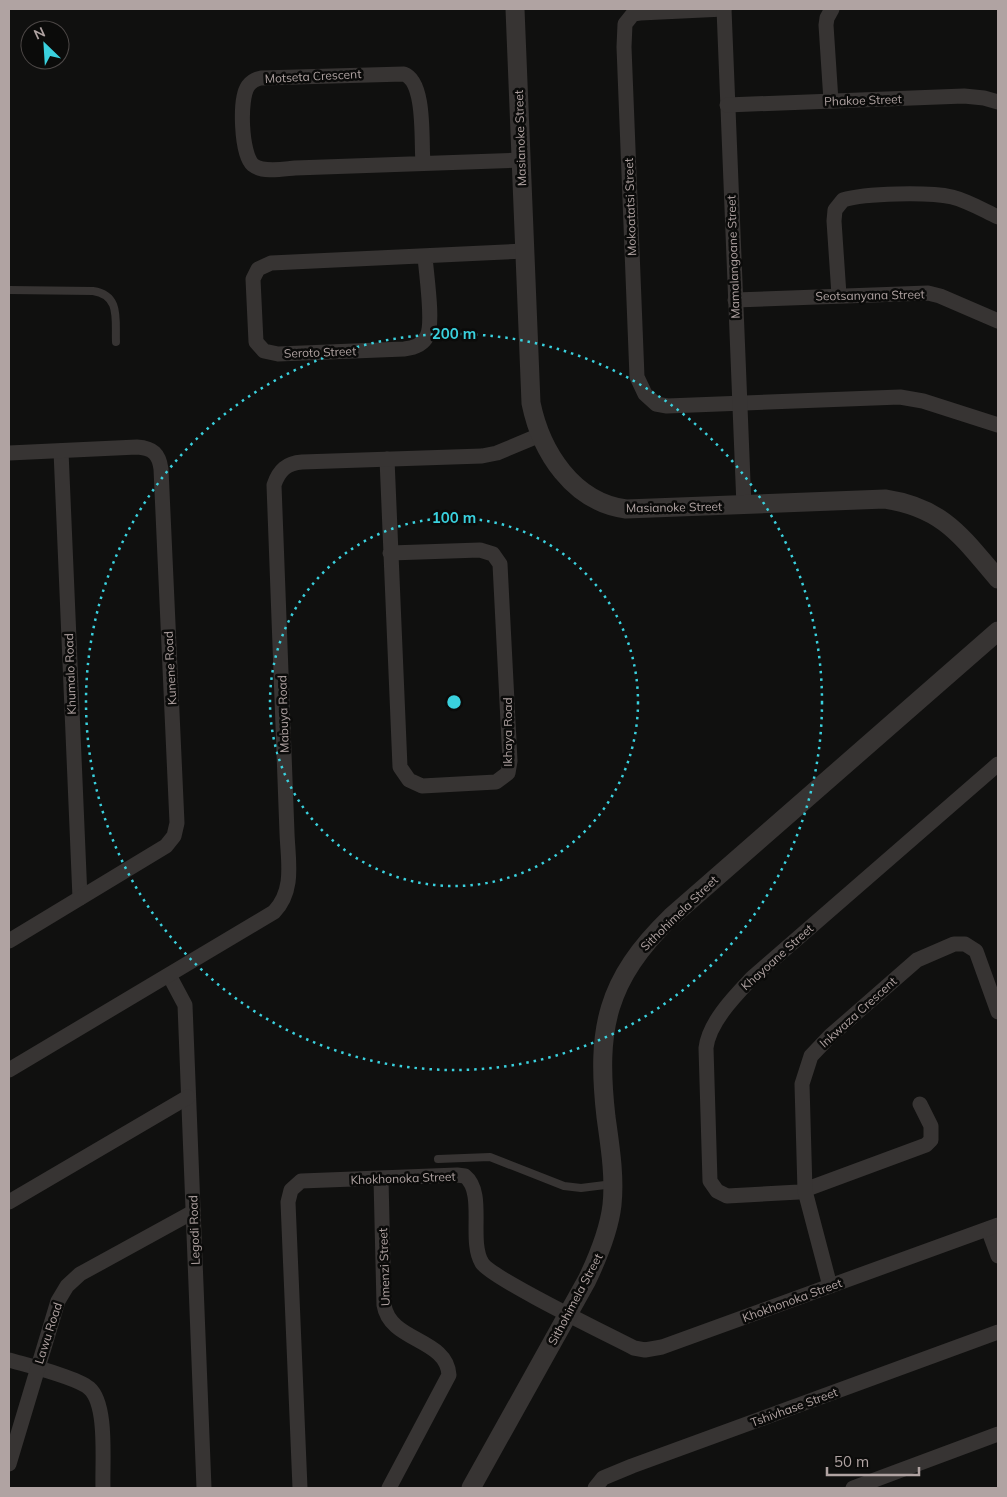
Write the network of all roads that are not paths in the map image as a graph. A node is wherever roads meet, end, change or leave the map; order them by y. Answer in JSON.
{"nodes":[{"id":1,"x":515,"y":9,"type":"edge"},
{"id":2,"x":724,"y":9,"type":"edge"},
{"id":3,"x":832,"y":9,"type":"edge"},
{"id":4,"x":831,"y":101,"type":"junction"},
{"id":5,"x":998,"y":102,"type":"edge"},
{"id":6,"x":727,"y":105,"type":"junction"},
{"id":7,"x":521,"y":160,"type":"junction"},
{"id":8,"x":423,"y":163,"type":"junction"},
{"id":9,"x":998,"y":216,"type":"edge"},
{"id":10,"x":524,"y":251,"type":"junction"},
{"id":11,"x":425,"y":256,"type":"junction"},
{"id":12,"x":9,"y":290,"type":"edge"},
{"id":13,"x":839,"y":295,"type":"junction"},
{"id":14,"x":735,"y":300,"type":"junction"},
{"id":15,"x":998,"y":321,"type":"edge"},
{"id":16,"x":116,"y":342,"type":"dead end"},
{"id":17,"x":739,"y":405,"type":"junction"},
{"id":18,"x":998,"y":425,"type":"edge"},
{"id":19,"x":540,"y":435,"type":"junction"},
{"id":20,"x":61,"y":451,"type":"junction"},
{"id":21,"x":9,"y":452,"type":"edge"},
{"id":22,"x":387,"y":459,"type":"junction"},
{"id":23,"x":744,"y":506,"type":"junction"},
{"id":24,"x":390,"y":553,"type":"junction"},
{"id":25,"x":998,"y":579,"type":"edge"},
{"id":26,"x":998,"y":631,"type":"edge"},
{"id":27,"x":998,"y":764,"type":"edge"},
{"id":28,"x":80,"y":898,"type":"junction"},
{"id":29,"x":9,"y":941,"type":"edge"},
{"id":30,"x":169,"y":975,"type":"junction"},
{"id":31,"x":998,"y":1012,"type":"edge"},
{"id":32,"x":9,"y":1070,"type":"edge"},
{"id":33,"x":188,"y":1097,"type":"junction"},
{"id":34,"x":920,"y":1104,"type":"dead end"},
{"id":35,"x":438,"y":1159,"type":"dead end"},
{"id":36,"x":381,"y":1180,"type":"junction"},
{"id":37,"x":613,"y":1184,"type":"junction"},
{"id":38,"x":805,"y":1191,"type":"junction"},
{"id":39,"x":9,"y":1202,"type":"edge"},
{"id":40,"x":193,"y":1212,"type":"junction"},
{"id":41,"x":993,"y":1227,"type":"edge"},
{"id":42,"x":998,"y":1256,"type":"edge"},
{"id":43,"x":830,"y":1286,"type":"junction"},
{"id":44,"x":568,"y":1314,"type":"junction"},
{"id":45,"x":998,"y":1332,"type":"edge"},
{"id":46,"x":9,"y":1360,"type":"edge"},
{"id":47,"x":37,"y":1368,"type":"junction"},
{"id":48,"x":998,"y":1434,"type":"edge"},
{"id":49,"x":9,"y":1464,"type":"edge"},
{"id":50,"x":103,"y":1488,"type":"edge"},
{"id":51,"x":204,"y":1488,"type":"edge"},
{"id":52,"x":300,"y":1488,"type":"edge"},
{"id":53,"x":388,"y":1488,"type":"edge"},
{"id":54,"x":471,"y":1488,"type":"edge"},
{"id":55,"x":595,"y":1488,"type":"edge"},
{"id":56,"x":853,"y":1488,"type":"edge"}],
"edges":[{"from":1,"to":7,"type":"street","name":"Masianoke Street"},
{"from":2,"to":6,"type":"street","name":"Mamalangoane Street"},
{"from":2,"to":17,"type":"street","name":"Mokoatatsi Street"},
{"from":3,"to":4,"type":"street"},
{"from":4,"to":5,"type":"street","name":"Phakoe Street"},
{"from":4,"to":6,"type":"street","name":"Phakoe Street"},
{"from":6,"to":14,"type":"street","name":"Mamalangoane Street"},
{"from":7,"to":8,"type":"street"},
{"from":7,"to":10,"type":"street","name":"Masianoke Street"},
{"from":8,"to":8,"type":"street","name":"Motseta Crescent"},
{"from":9,"to":13,"type":"street"},
{"from":10,"to":11,"type":"street","name":"Seroto Street"},
{"from":10,"to":19,"type":"street","name":"Masianoke Street"},
{"from":11,"to":11,"type":"street","name":"Seroto Street"},
{"from":12,"to":16,"type":"lane"},
{"from":13,"to":14,"type":"street","name":"Seotsanyana Street"},
{"from":13,"to":15,"type":"street","name":"Seotsanyana Street"},
{"from":14,"to":17,"type":"street","name":"Mamalangoane Street"},
{"from":17,"to":18,"type":"street","name":"Mokoatatsi Street"},
{"from":17,"to":23,"type":"street","name":"Mamalangoane Street"},
{"from":19,"to":22,"type":"street","name":"Mabuya Road"},
{"from":19,"to":23,"type":"street","name":"Masianoke Street"},
{"from":20,"to":21,"type":"street","name":"Kunene Road"},
{"from":20,"to":28,"type":"street","name":"Khumalo Road"},
{"from":20,"to":28,"type":"street","name":"Kunene Road"},
{"from":22,"to":24,"type":"street","name":"Ikhaya Road"},
{"from":22,"to":30,"type":"street","name":"Mabuya Road"},
{"from":23,"to":25,"type":"street","name":"Masianoke Street"},
{"from":24,"to":24,"type":"street","name":"Ikhaya Road"},
{"from":26,"to":37,"type":"street","name":"Sithohimela Street"},
{"from":27,"to":38,"type":"street","name":"Khayoane Street"},
{"from":28,"to":29,"type":"street","name":"Kunene Road"},
{"from":30,"to":32,"type":"street","name":"Mabuya Road"},
{"from":30,"to":33,"type":"street","name":"Legodi Road"},
{"from":31,"to":38,"type":"street","name":"Inkwaza Crescent"},
{"from":33,"to":39,"type":"street"},
{"from":33,"to":40,"type":"street","name":"Legodi Road"},
{"from":34,"to":38,"type":"street"},
{"from":35,"to":37,"type":"lane"},
{"from":36,"to":44,"type":"street","name":"Khokhonoka Street"},
{"from":36,"to":52,"type":"street","name":"Khokhonoka Street"},
{"from":36,"to":53,"type":"street","name":"Umenzi Street"},
{"from":37,"to":44,"type":"street","name":"Sithohimela Street"},
{"from":38,"to":43,"type":"street","name":"Inkwaza Crescent"},
{"from":40,"to":47,"type":"street","name":"Lawu Road"},
{"from":40,"to":51,"type":"street","name":"Legodi Road"},
{"from":41,"to":42,"type":"street"},
{"from":41,"to":43,"type":"street","name":"Khokhonoka Street"},
{"from":43,"to":44,"type":"street","name":"Khokhonoka Street"},
{"from":44,"to":54,"type":"street","name":"Sithohimela Street"},
{"from":45,"to":55,"type":"street","name":"Tshivhase Street"},
{"from":46,"to":47,"type":"street"},
{"from":47,"to":49,"type":"street","name":"Lawu Road"},
{"from":47,"to":50,"type":"street"},
{"from":48,"to":56,"type":"street"}]}
